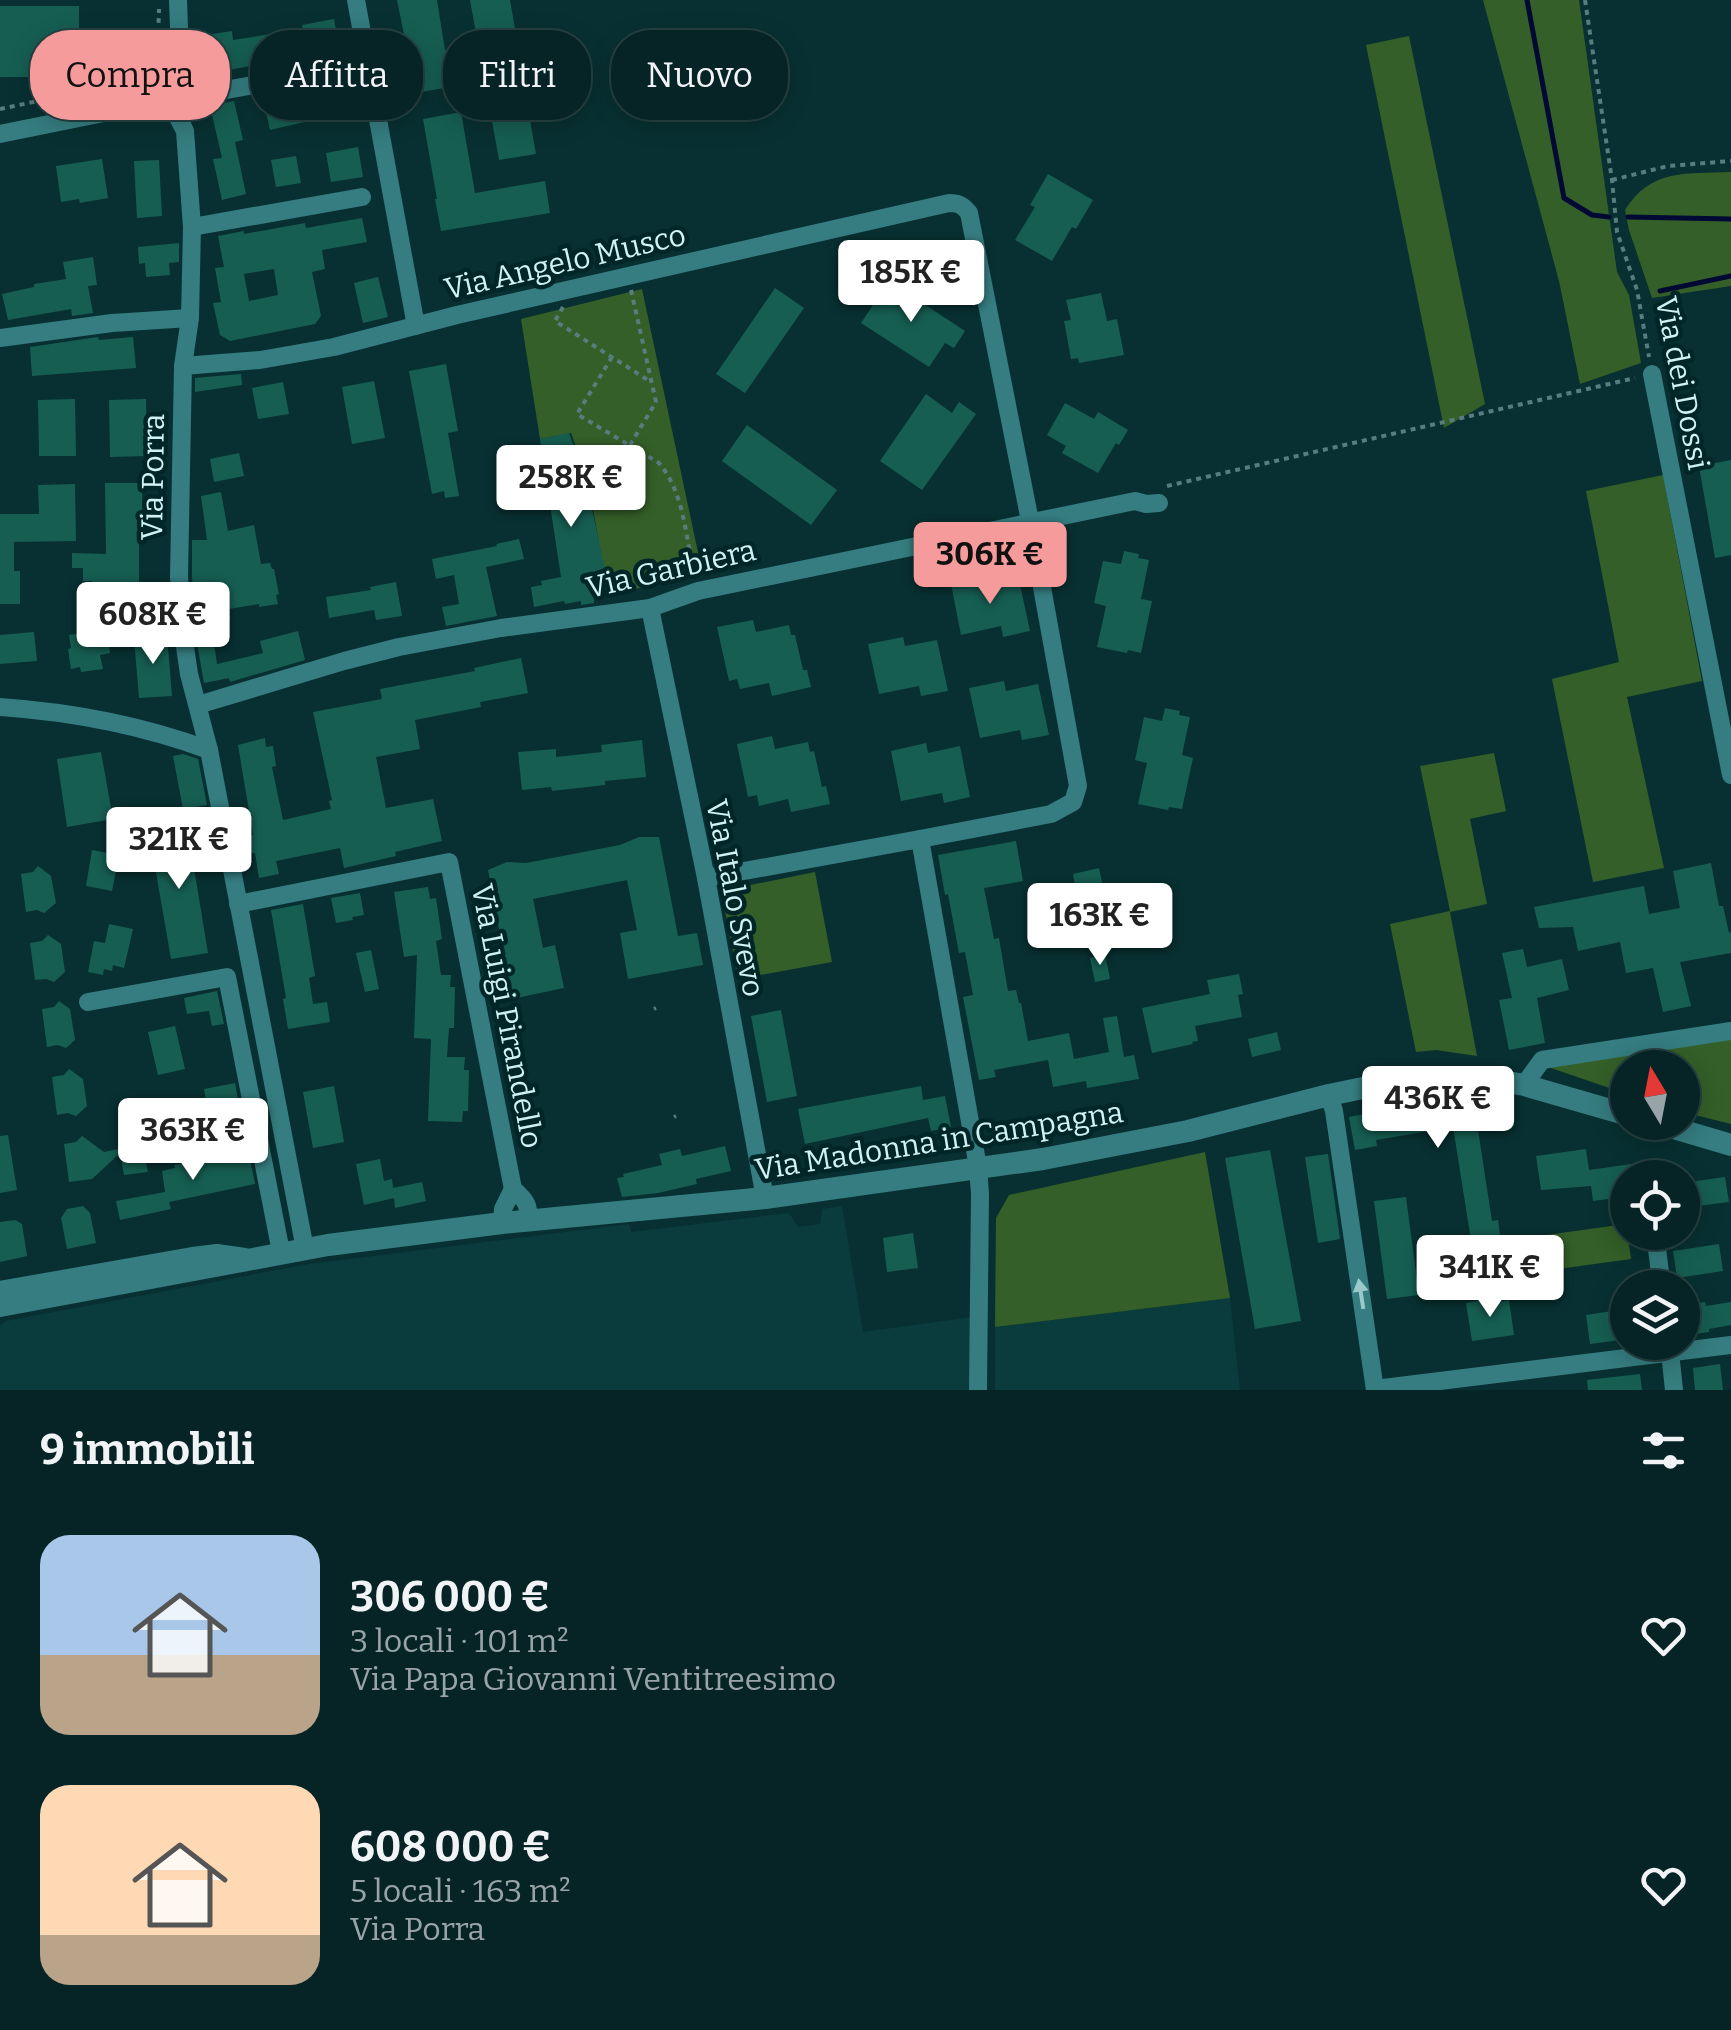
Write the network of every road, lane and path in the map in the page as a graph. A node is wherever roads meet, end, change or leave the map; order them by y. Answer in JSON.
{"nodes":[{"id":1,"x":178,"y":0,"type":"edge"},
{"id":2,"x":356,"y":0,"type":"edge"},
{"id":3,"x":1585,"y":0,"type":"edge"},
{"id":4,"x":159,"y":23,"type":"dead end"},
{"id":5,"x":179,"y":30,"type":"edge"},
{"id":6,"x":0,"y":109,"type":"edge"},
{"id":7,"x":70,"y":120,"type":"edge"},
{"id":8,"x":180,"y":120,"type":"edge"},
{"id":9,"x":0,"y":134,"type":"edge"},
{"id":10,"x":1731,"y":161,"type":"edge"},
{"id":11,"x":1612,"y":180,"type":"junction"},
{"id":12,"x":362,"y":197,"type":"dead end"},
{"id":13,"x":192,"y":227,"type":"junction"},
{"id":14,"x":628,"y":276,"type":"junction"},
{"id":15,"x":566,"y":290,"type":"junction"},
{"id":16,"x":190,"y":318,"type":"junction"},
{"id":17,"x":416,"y":326,"type":"junction"},
{"id":18,"x":0,"y":338,"type":"edge"},
{"id":19,"x":612,"y":357,"type":"junction"},
{"id":20,"x":183,"y":366,"type":"junction"},
{"id":21,"x":1652,"y":374,"type":"junction"},
{"id":22,"x":651,"y":382,"type":"junction"},
{"id":23,"x":630,"y":445,"type":"junction"},
{"id":24,"x":1158,"y":503,"type":"joint"},
{"id":25,"x":1030,"y":521,"type":"junction"},
{"id":26,"x":698,"y":591,"type":"junction"},
{"id":27,"x":650,"y":608,"type":"junction"},
{"id":28,"x":1724,"y":702,"type":"edge"},
{"id":29,"x":198,"y":705,"type":"junction"},
{"id":30,"x":0,"y":707,"type":"edge"},
{"id":31,"x":209,"y":750,"type":"junction"},
{"id":32,"x":1731,"y":775,"type":"edge"},
{"id":33,"x":920,"y":839,"type":"junction"},
{"id":34,"x":706,"y":878,"type":"junction"},
{"id":35,"x":238,"y":904,"type":"junction"},
{"id":36,"x":88,"y":1002,"type":"dead end"},
{"id":37,"x":1731,"y":1030,"type":"edge"},
{"id":38,"x":1524,"y":1085,"type":"junction"},
{"id":39,"x":1329,"y":1095,"type":"junction"},
{"id":40,"x":1610,"y":1110,"type":"edge"},
{"id":41,"x":1700,"y":1136,"type":"edge"},
{"id":42,"x":1731,"y":1145,"type":"edge"},
{"id":43,"x":978,"y":1168,"type":"junction"},
{"id":44,"x":512,"y":1185,"type":"junction"},
{"id":45,"x":764,"y":1198,"type":"junction"},
{"id":46,"x":564,"y":1218,"type":"junction"},
{"id":47,"x":527,"y":1221,"type":"junction"},
{"id":48,"x":502,"y":1224,"type":"junction"},
{"id":49,"x":305,"y":1249,"type":"junction"},
{"id":50,"x":1658,"y":1250,"type":"dead end"},
{"id":51,"x":281,"y":1252,"type":"junction"},
{"id":52,"x":251,"y":1258,"type":"junction"},
{"id":53,"x":1660,"y":1270,"type":"edge"},
{"id":54,"x":0,"y":1290,"type":"edge"},
{"id":55,"x":0,"y":1306,"type":"edge"},
{"id":56,"x":1731,"y":1345,"type":"edge"},
{"id":57,"x":1700,"y":1347,"type":"edge"},
{"id":58,"x":1610,"y":1357,"type":"edge"},
{"id":59,"x":1671,"y":1360,"type":"edge"},
{"id":60,"x":978,"y":1390,"type":"edge"},
{"id":61,"x":1375,"y":1390,"type":"edge"},
{"id":62,"x":1674,"y":1390,"type":"edge"}],
"edges":[{"from":1,"to":5,"type":"street","name":"Via Porra"},
{"from":2,"to":17,"type":"street"},
{"from":3,"to":11,"type":"path","name":"Via dei Dossi"},
{"from":4,"to":6,"type":"path"},
{"from":7,"to":9,"type":"street"},
{"from":8,"to":13,"type":"street","name":"Via Porra"},
{"from":10,"to":11,"type":"path"},
{"from":11,"to":21,"type":"path","name":"Via dei Dossi"},
{"from":12,"to":13,"type":"street"},
{"from":13,"to":16,"type":"street","name":"Via Porra"},
{"from":14,"to":15,"type":"street","name":"Via Angelo Musco"},
{"from":14,"to":22,"type":"path"},
{"from":14,"to":25,"type":"street","name":"Via Angelo Musco"},
{"from":15,"to":17,"type":"street","name":"Via Angelo Musco"},
{"from":15,"to":19,"type":"path"},
{"from":16,"to":18,"type":"street"},
{"from":16,"to":20,"type":"street","name":"Via Porra"},
{"from":17,"to":20,"type":"street","name":"Via Angelo Musco"},
{"from":19,"to":22,"type":"path"},
{"from":19,"to":23,"type":"path"},
{"from":20,"to":29,"type":"street","name":"Via Porra"},
{"from":21,"to":24,"type":"path"},
{"from":21,"to":28,"type":"street","name":"Via dei Dossi"},
{"from":22,"to":23,"type":"path"},
{"from":23,"to":26,"type":"path"},
{"from":24,"to":25,"type":"street","name":"Via Garbiera"},
{"from":25,"to":26,"type":"street","name":"Via Garbiera"},
{"from":25,"to":33,"type":"street"},
{"from":26,"to":27,"type":"street","name":"Via Garbiera"},
{"from":27,"to":29,"type":"street","name":"Via Garbiera"},
{"from":27,"to":34,"type":"street","name":"Via Italo Svevo"},
{"from":28,"to":32,"type":"street","name":"Via dei Dossi"},
{"from":29,"to":31,"type":"street","name":"Via Porra"},
{"from":30,"to":31,"type":"street"},
{"from":31,"to":35,"type":"street","name":"Via Porra"},
{"from":33,"to":34,"type":"street"},
{"from":33,"to":43,"type":"street"},
{"from":34,"to":45,"type":"street","name":"Via Italo Svevo"},
{"from":35,"to":44,"type":"street","name":"Via Luigi Pirandello"},
{"from":35,"to":49,"type":"street","name":"Via Porra"},
{"from":36,"to":51,"type":"street"},
{"from":37,"to":38,"type":"street"},
{"from":38,"to":39,"type":"street","name":"Via Madonna in Campagna"},
{"from":38,"to":40,"type":"street","name":"Via Madonna in Campagna"},
{"from":39,"to":43,"type":"street","name":"Via Madonna in Campagna"},
{"from":61,"to":39,"type":"street","one_way":true},
{"from":41,"to":42,"type":"street"},
{"from":43,"to":45,"type":"street","name":"Via Madonna in Campagna"},
{"from":43,"to":60,"type":"street"},
{"from":44,"to":46,"type":"street","name":"Via Luigi Pirandello"},
{"from":44,"to":47,"type":"street","name":"Via Luigi Pirandello"},
{"from":44,"to":48,"type":"street","name":"Via Luigi Pirandello"},
{"from":45,"to":46,"type":"street","name":"Via Madonna in Campagna"},
{"from":46,"to":47,"type":"street","name":"Via Madonna in Campagna"},
{"from":47,"to":48,"type":"street","name":"Via Madonna in Campagna"},
{"from":48,"to":49,"type":"street","name":"Via Madonna in Campagna"},
{"from":49,"to":51,"type":"street","name":"Via Madonna in Campagna"},
{"from":50,"to":53,"type":"street"},
{"from":51,"to":52,"type":"street","name":"Via Madonna in Campagna"},
{"from":52,"to":54,"type":"street","name":"Via Madonna in Campagna"},
{"from":52,"to":55,"type":"street","name":"Via Madonna in Campagna"},
{"from":56,"to":57,"type":"street"},
{"from":58,"to":61,"type":"street"},
{"from":59,"to":62,"type":"street"}]}
